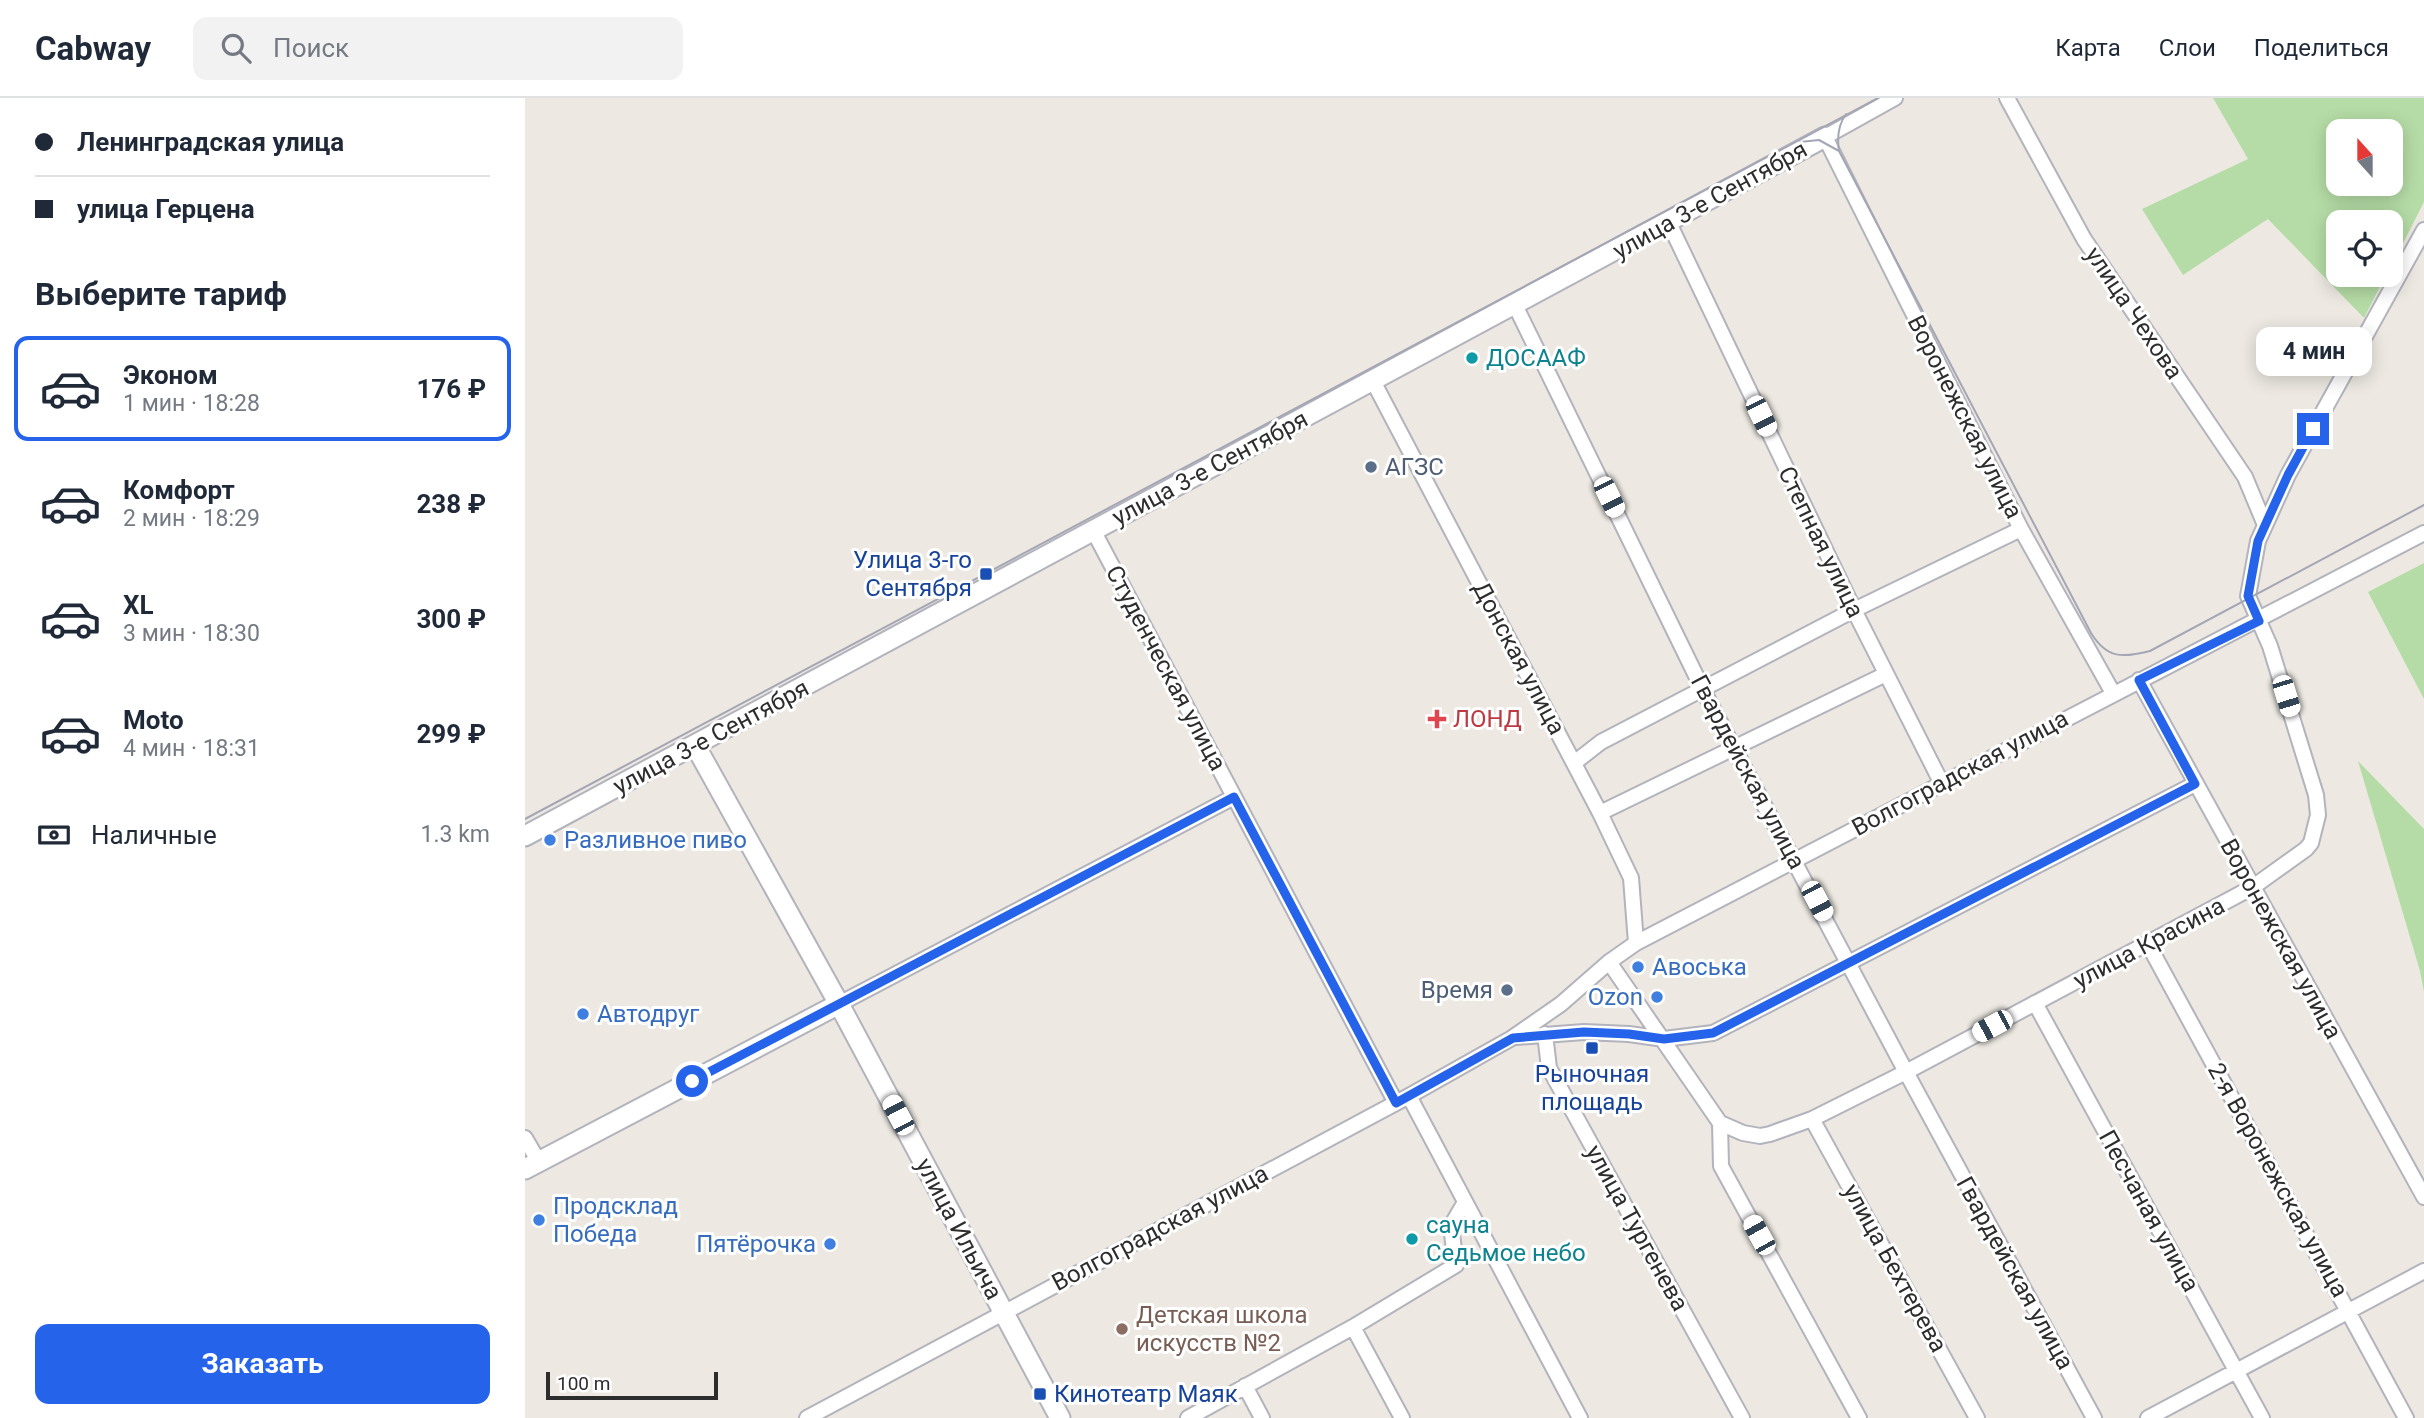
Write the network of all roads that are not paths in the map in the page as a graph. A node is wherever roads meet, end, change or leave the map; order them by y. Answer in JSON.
{"nodes":[{"id":1,"x":1895,"y":98,"type":"edge"},
{"id":2,"x":2007,"y":98,"type":"edge"},
{"id":3,"x":1825,"y":137,"type":"junction"},
{"id":4,"x":1669,"y":223,"type":"junction"},
{"id":5,"x":2424,"y":230,"type":"edge"},
{"id":6,"x":1515,"y":305,"type":"junction"},
{"id":7,"x":1373,"y":381,"type":"junction"},
{"id":8,"x":2265,"y":525,"type":"junction"},
{"id":9,"x":2021,"y":529,"type":"junction"},
{"id":10,"x":1093,"y":530,"type":"junction"},
{"id":11,"x":2424,"y":533,"type":"edge"},
{"id":12,"x":1854,"y":610,"type":"junction"},
{"id":13,"x":2259,"y":621,"type":"junction"},
{"id":14,"x":1886,"y":674,"type":"junction"},
{"id":15,"x":2139,"y":680,"type":"junction"},
{"id":16,"x":1703,"y":690,"type":"junction"},
{"id":17,"x":2113,"y":693,"type":"junction"},
{"id":18,"x":695,"y":745,"type":"junction"},
{"id":19,"x":1734,"y":748,"type":"junction"},
{"id":20,"x":1574,"y":763,"type":"junction"},
{"id":21,"x":1942,"y":784,"type":"junction"},
{"id":22,"x":2195,"y":784,"type":"junction"},
{"id":23,"x":1234,"y":797,"type":"junction"},
{"id":24,"x":1601,"y":813,"type":"junction"},
{"id":25,"x":525,"y":836,"type":"edge"},
{"id":26,"x":1794,"y":859,"type":"junction"},
{"id":27,"x":2253,"y":887,"type":"junction"},
{"id":28,"x":1636,"y":943,"type":"junction"},
{"id":29,"x":2148,"y":944,"type":"junction"},
{"id":30,"x":1609,"y":962,"type":"junction"},
{"id":31,"x":1849,"y":964,"type":"junction"},
{"id":32,"x":2035,"y":1003,"type":"junction"},
{"id":33,"x":839,"y":1004,"type":"junction"},
{"id":34,"x":1545,"y":1034,"type":"junction"},
{"id":35,"x":1513,"y":1038,"type":"junction"},
{"id":36,"x":1664,"y":1039,"type":"junction"},
{"id":37,"x":1906,"y":1072,"type":"junction"},
{"id":38,"x":1402,"y":1100,"type":"junction"},
{"id":39,"x":1812,"y":1119,"type":"junction"},
{"id":40,"x":1720,"y":1123,"type":"junction"},
{"id":41,"x":525,"y":1138,"type":"edge"},
{"id":42,"x":532,"y":1166,"type":"edge"},
{"id":43,"x":2424,"y":1197,"type":"edge"},
{"id":44,"x":1465,"y":1202,"type":"junction"},
{"id":45,"x":2424,"y":1270,"type":"edge"},
{"id":46,"x":1003,"y":1311,"type":"junction"},
{"id":47,"x":2349,"y":1311,"type":"junction"},
{"id":48,"x":1353,"y":1327,"type":"junction"},
{"id":49,"x":2236,"y":1371,"type":"junction"},
{"id":50,"x":1245,"y":1386,"type":"junction"},
{"id":51,"x":807,"y":1418,"type":"edge"},
{"id":52,"x":1060,"y":1418,"type":"edge"},
{"id":53,"x":1188,"y":1418,"type":"edge"},
{"id":54,"x":1262,"y":1418,"type":"edge"},
{"id":55,"x":1402,"y":1418,"type":"edge"},
{"id":56,"x":1580,"y":1418,"type":"edge"},
{"id":57,"x":1742,"y":1418,"type":"edge"},
{"id":58,"x":1859,"y":1418,"type":"edge"},
{"id":59,"x":1977,"y":1418,"type":"edge"},
{"id":60,"x":2094,"y":1418,"type":"edge"},
{"id":61,"x":2148,"y":1418,"type":"edge"},
{"id":62,"x":2262,"y":1418,"type":"edge"},
{"id":63,"x":2406,"y":1418,"type":"edge"}],
"edges":[{"from":1,"to":3,"type":"street","name":"улица 3-е Сентября"},
{"from":2,"to":8,"type":"street","name":"улица Чехова"},
{"from":3,"to":4,"type":"street","name":"улица 3-е Сентября"},
{"from":3,"to":9,"type":"street","name":"Воронежская улица"},
{"from":4,"to":6,"type":"street","name":"улица 3-е Сентября"},
{"from":4,"to":12,"type":"street","name":"Степная улица"},
{"from":5,"to":8,"type":"street","name":"улица Красина"},
{"from":6,"to":7,"type":"street","name":"улица 3-е Сентября"},
{"from":6,"to":16,"type":"street","name":"Гвардейская улица"},
{"from":7,"to":10,"type":"street","name":"улица 3-е Сентября"},
{"from":7,"to":20,"type":"street","name":"Донская улица"},
{"from":8,"to":13,"type":"street","name":"улица Красина"},
{"from":9,"to":12,"type":"street"},
{"from":9,"to":17,"type":"street","name":"Воронежская улица"},
{"from":10,"to":18,"type":"street","name":"улица 3-е Сентября"},
{"from":10,"to":23,"type":"street","name":"Студенческая улица"},
{"from":11,"to":13,"type":"street","name":"Волгоградская улица"},
{"from":12,"to":14,"type":"street","name":"Степная улица"},
{"from":12,"to":16,"type":"street"},
{"from":13,"to":15,"type":"street","name":"Волгоградская улица"},
{"from":13,"to":27,"type":"street","name":"улица Красина"},
{"from":14,"to":19,"type":"street"},
{"from":14,"to":21,"type":"street","name":"Степная улица"},
{"from":15,"to":17,"type":"street","name":"Волгоградская улица"},
{"from":15,"to":22,"type":"street","name":"Воронежская улица"},
{"from":16,"to":19,"type":"street","name":"Гвардейская улица"},
{"from":16,"to":20,"type":"street"},
{"from":17,"to":21,"type":"street","name":"Волгоградская улица"},
{"from":18,"to":25,"type":"street","name":"улица 3-е Сентября"},
{"from":18,"to":33,"type":"street","name":"улица Ильича"},
{"from":19,"to":24,"type":"street"},
{"from":19,"to":26,"type":"street","name":"Гвардейская улица"},
{"from":20,"to":24,"type":"street","name":"Донская улица"},
{"from":21,"to":26,"type":"street","name":"Волгоградская улица"},
{"from":22,"to":27,"type":"street","name":"Воронежская улица"},
{"from":22,"to":31,"type":"street","name":"Волгоградская улица"},
{"from":23,"to":33,"type":"street"},
{"from":23,"to":38,"type":"street","name":"Студенческая улица"},
{"from":24,"to":28,"type":"street","name":"Донская улица"},
{"from":26,"to":28,"type":"street","name":"Волгоградская улица"},
{"from":26,"to":31,"type":"street","name":"Гвардейская улица"},
{"from":27,"to":29,"type":"street","name":"улица Красина"},
{"from":27,"to":43,"type":"street","name":"Воронежская улица"},
{"from":28,"to":30,"type":"street","name":"Волгоградская улица"},
{"from":29,"to":32,"type":"street","name":"улица Красина"},
{"from":29,"to":47,"type":"street","name":"2-я Воронежская улица"},
{"from":30,"to":35,"type":"street","name":"Волгоградская улица"},
{"from":30,"to":36,"type":"street"},
{"from":31,"to":36,"type":"street","name":"Волгоградская улица"},
{"from":31,"to":37,"type":"street","name":"Гвардейская улица"},
{"from":32,"to":37,"type":"street","name":"улица Красина"},
{"from":32,"to":49,"type":"street","name":"Песчаная улица"},
{"from":33,"to":42,"type":"street"},
{"from":33,"to":46,"type":"street","name":"улица Ильича"},
{"from":34,"to":35,"type":"street","name":"Волгоградская улица"},
{"from":34,"to":36,"type":"street","name":"Волгоградская улица"},
{"from":34,"to":57,"type":"street","name":"улица Тургенева"},
{"from":35,"to":38,"type":"street","name":"Волгоградская улица"},
{"from":36,"to":40,"type":"street"},
{"from":37,"to":39,"type":"street","name":"улица Красина"},
{"from":37,"to":60,"type":"street","name":"Гвардейская улица"},
{"from":38,"to":44,"type":"street","name":"Студенческая улица"},
{"from":38,"to":46,"type":"street","name":"Волгоградская улица"},
{"from":39,"to":40,"type":"street","name":"улица Красина"},
{"from":39,"to":59,"type":"street","name":"улица Бехтерева"},
{"from":40,"to":58,"type":"street"},
{"from":41,"to":42,"type":"street"},
{"from":44,"to":48,"type":"street"},
{"from":44,"to":56,"type":"street","name":"Студенческая улица"},
{"from":45,"to":47,"type":"street"},
{"from":46,"to":51,"type":"street","name":"Волгоградская улица"},
{"from":46,"to":52,"type":"street","name":"улица Ильича"},
{"from":47,"to":49,"type":"street"},
{"from":47,"to":63,"type":"street","name":"2-я Воронежская улица"},
{"from":48,"to":50,"type":"street"},
{"from":48,"to":55,"type":"street"},
{"from":49,"to":61,"type":"street"},
{"from":49,"to":62,"type":"street","name":"Песчаная улица"},
{"from":50,"to":53,"type":"street"},
{"from":50,"to":54,"type":"street"}]}
